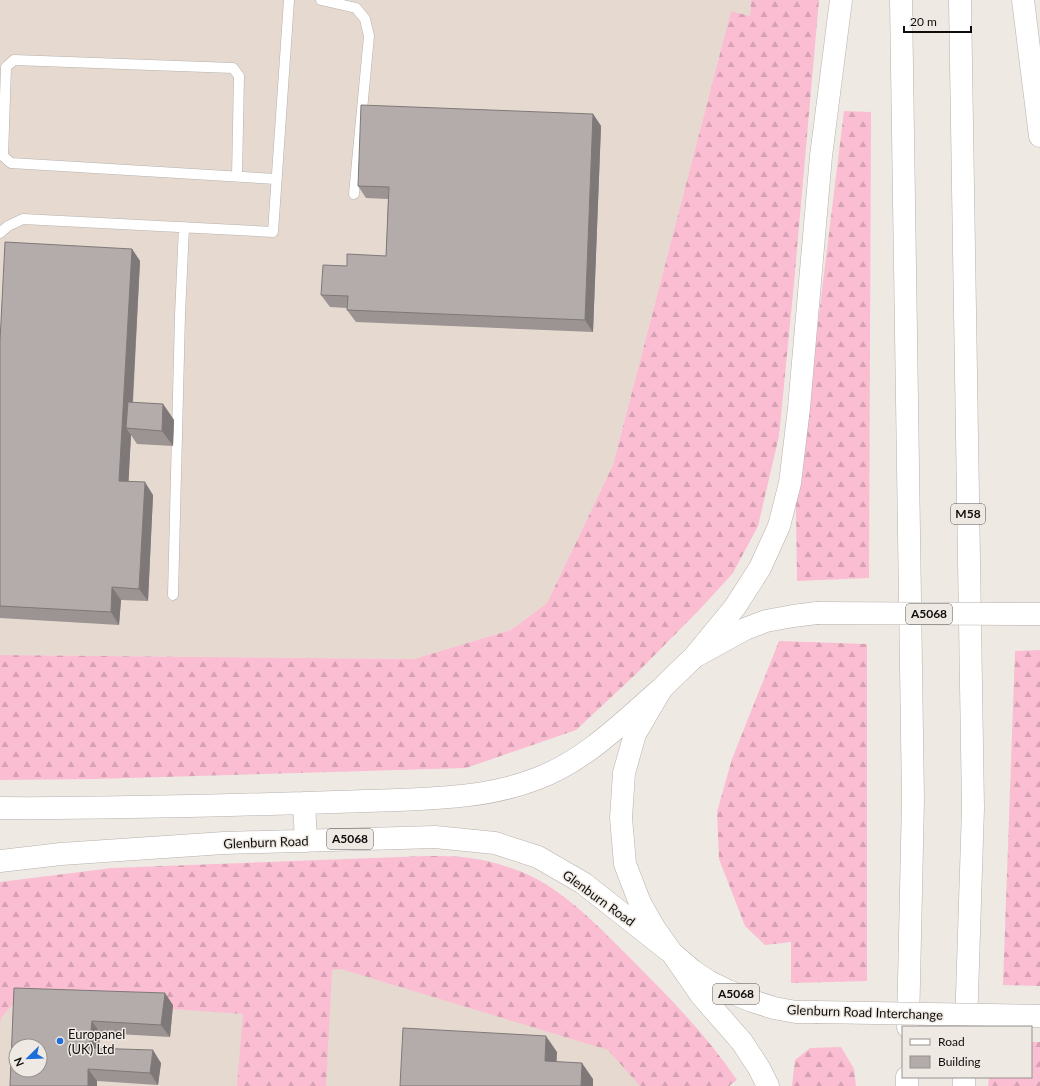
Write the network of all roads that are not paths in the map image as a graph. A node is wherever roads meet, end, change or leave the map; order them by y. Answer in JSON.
{"nodes":[{"id":1,"x":290,"y":0,"type":"edge"},
{"id":2,"x":322,"y":0,"type":"edge"},
{"id":3,"x":841,"y":0,"type":"edge"},
{"id":4,"x":901,"y":0,"type":"edge"},
{"id":5,"x":960,"y":0,"type":"edge"},
{"id":6,"x":1023,"y":0,"type":"edge"},
{"id":7,"x":1040,"y":136,"type":"edge"},
{"id":8,"x":237,"y":176,"type":"junction"},
{"id":9,"x":276,"y":179,"type":"junction"},
{"id":10,"x":354,"y":194,"type":"dead end"},
{"id":11,"x":184,"y":227,"type":"junction"},
{"id":12,"x":0,"y":233,"type":"edge"},
{"id":13,"x":173,"y":596,"type":"dead end"},
{"id":14,"x":1040,"y":614,"type":"edge"},
{"id":15,"x":694,"y":657,"type":"junction"},
{"id":16,"x":662,"y":688,"type":"junction"},
{"id":17,"x":304,"y":803,"type":"junction"},
{"id":18,"x":0,"y":808,"type":"edge"},
{"id":19,"x":306,"y":841,"type":"junction"},
{"id":20,"x":0,"y":861,"type":"edge"},
{"id":21,"x":670,"y":952,"type":"junction"},
{"id":22,"x":1040,"y":1016,"type":"edge"},
{"id":23,"x":908,"y":1026,"type":"edge"},
{"id":24,"x":966,"y":1026,"type":"edge"},
{"id":25,"x":768,"y":1086,"type":"edge"}],
"edges":[{"from":1,"to":9,"type":"lane"},
{"from":2,"to":10,"type":"lane"},
{"from":3,"to":15,"type":"main road"},
{"from":4,"to":23,"type":"main road"},
{"from":5,"to":24,"type":"main road","number":"M58"},
{"from":6,"to":7,"type":"main road"},
{"from":8,"to":8,"type":"lane"},
{"from":8,"to":9,"type":"lane"},
{"from":9,"to":11,"type":"lane"},
{"from":11,"to":12,"type":"lane"},
{"from":11,"to":13,"type":"lane"},
{"from":14,"to":15,"type":"main road","name":"Glenburn Road Interchange","number":"A5068","bridge":true},
{"from":15,"to":16,"type":"main road","name":"Glenburn Road Interchange","number":"A5068"},
{"from":16,"to":17,"type":"main road","number":"A5068"},
{"from":16,"to":21,"type":"main road","name":"Glenburn Road Interchange","number":"A5068"},
{"from":17,"to":18,"type":"main road","number":"A5068"},
{"from":17,"to":19,"type":"main road"},
{"from":19,"to":20,"type":"main road","name":"Glenburn Road","number":"A5068"},
{"from":19,"to":21,"type":"main road","name":"Glenburn Road","number":"A5068"},
{"from":21,"to":22,"type":"main road","name":"Glenburn Road Interchange","number":"A5068","bridge":true},
{"from":21,"to":25,"type":"main road"}]}
